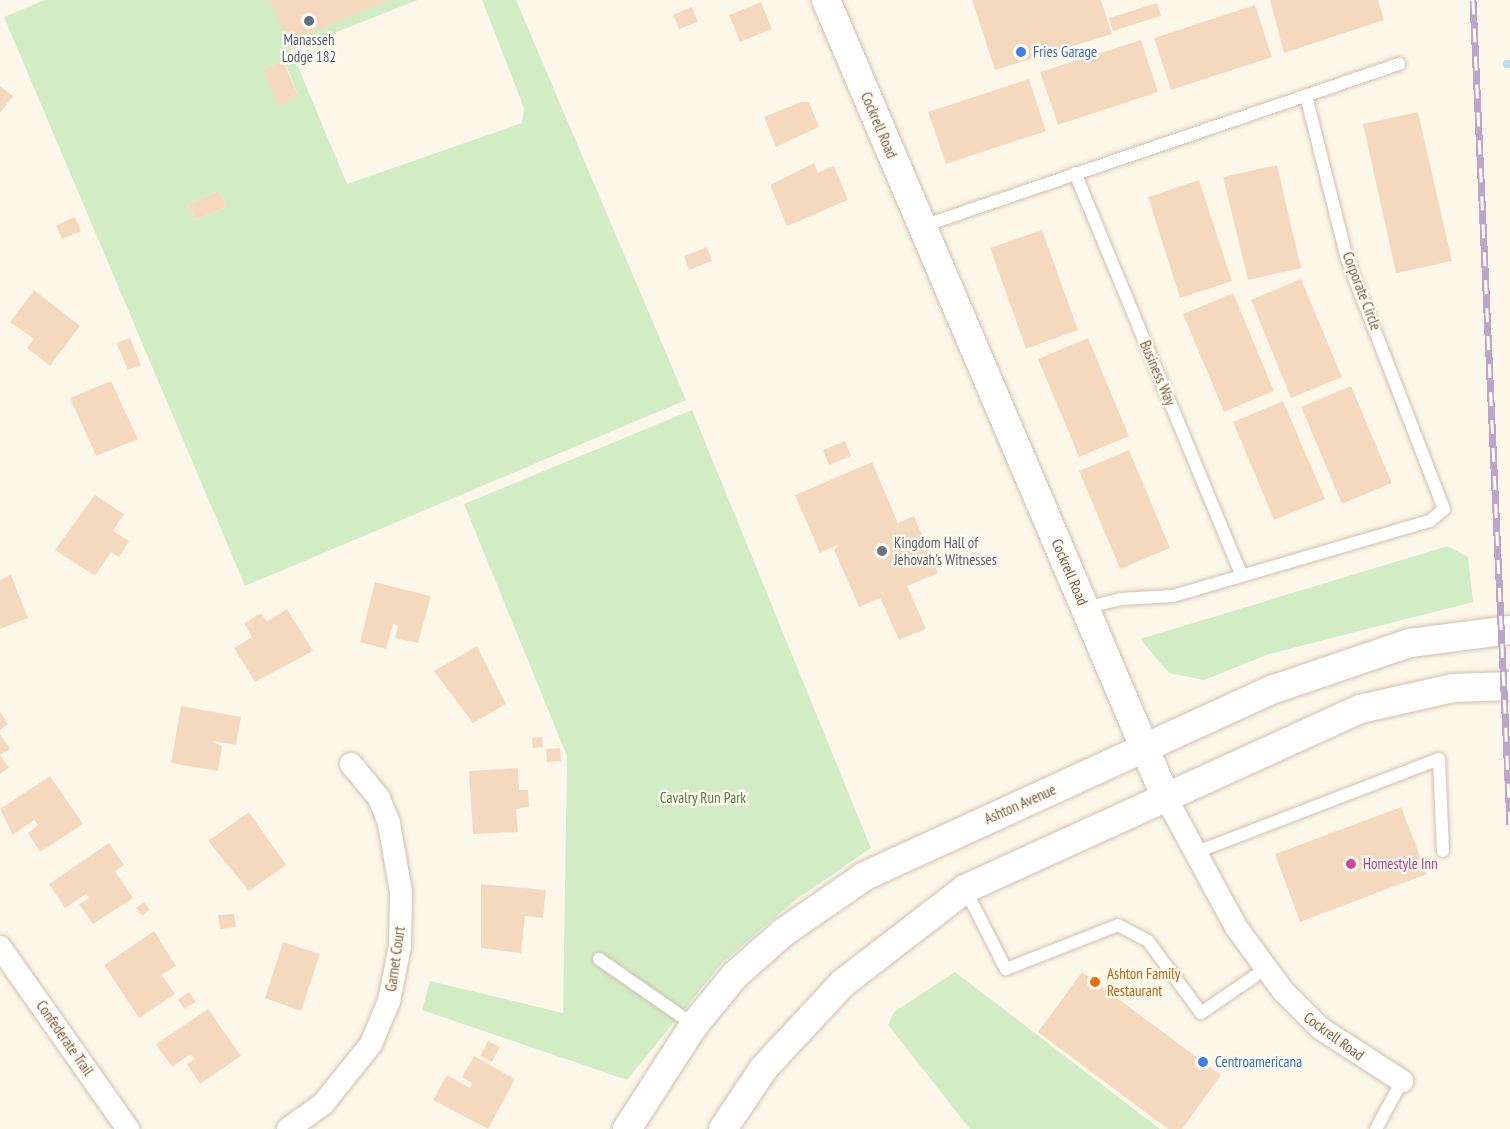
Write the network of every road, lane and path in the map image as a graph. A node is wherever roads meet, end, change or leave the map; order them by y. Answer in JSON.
{"nodes":[{"id":1,"x":826,"y":0,"type":"edge"},
{"id":2,"x":1400,"y":64,"type":"dead end"},
{"id":3,"x":1306,"y":96,"type":"junction"},
{"id":4,"x":1075,"y":173,"type":"junction"},
{"id":5,"x":921,"y":226,"type":"junction"},
{"id":6,"x":1241,"y":574,"type":"junction"},
{"id":7,"x":1085,"y":609,"type":"junction"},
{"id":8,"x":1510,"y":630,"type":"edge"},
{"id":9,"x":1510,"y":686,"type":"edge"},
{"id":10,"x":1145,"y":749,"type":"junction"},
{"id":11,"x":351,"y":764,"type":"dead end"},
{"id":12,"x":1165,"y":796,"type":"junction"},
{"id":13,"x":1443,"y":851,"type":"dead end"},
{"id":14,"x":1194,"y":853,"type":"junction"},
{"id":15,"x":965,"y":889,"type":"junction"},
{"id":16,"x":0,"y":947,"type":"edge"},
{"id":17,"x":599,"y":959,"type":"dead end"},
{"id":18,"x":1265,"y":969,"type":"junction"},
{"id":19,"x":694,"y":1026,"type":"junction"},
{"id":20,"x":1402,"y":1081,"type":"joint"},
{"id":21,"x":128,"y":1129,"type":"edge"},
{"id":22,"x":288,"y":1129,"type":"edge"},
{"id":23,"x":627,"y":1129,"type":"edge"},
{"id":24,"x":723,"y":1129,"type":"edge"},
{"id":25,"x":1376,"y":1129,"type":"edge"}],
"edges":[{"from":1,"to":5,"type":"street","name":"Cockrell Road"},
{"from":2,"to":3,"type":"lane"},
{"from":3,"to":4,"type":"lane"},
{"from":3,"to":6,"type":"lane","name":"Corporate Circle"},
{"from":4,"to":5,"type":"lane"},
{"from":4,"to":6,"type":"lane","name":"Business Way"},
{"from":5,"to":7,"type":"street","name":"Cockrell Road"},
{"from":6,"to":7,"type":"lane"},
{"from":7,"to":10,"type":"street","name":"Cockrell Road"},
{"from":8,"to":10,"type":"street","name":"Ashton Avenue"},
{"from":9,"to":12,"type":"street"},
{"from":10,"to":12,"type":"street","name":"Cockrell Road"},
{"from":10,"to":19,"type":"street","name":"Ashton Avenue"},
{"from":11,"to":22,"type":"street","name":"Garnet Court"},
{"from":12,"to":14,"type":"street","name":"Cockrell Road"},
{"from":12,"to":15,"type":"street"},
{"from":13,"to":14,"type":"lane"},
{"from":14,"to":18,"type":"street","name":"Cockrell Road"},
{"from":15,"to":18,"type":"lane"},
{"from":15,"to":24,"type":"street"},
{"from":16,"to":21,"type":"street","name":"Confederate Trail"},
{"from":17,"to":19,"type":"lane"},
{"from":18,"to":20,"type":"street","name":"Cockrell Road"},
{"from":19,"to":23,"type":"street","name":"Ashton Avenue"},
{"from":20,"to":25,"type":"lane"}]}
